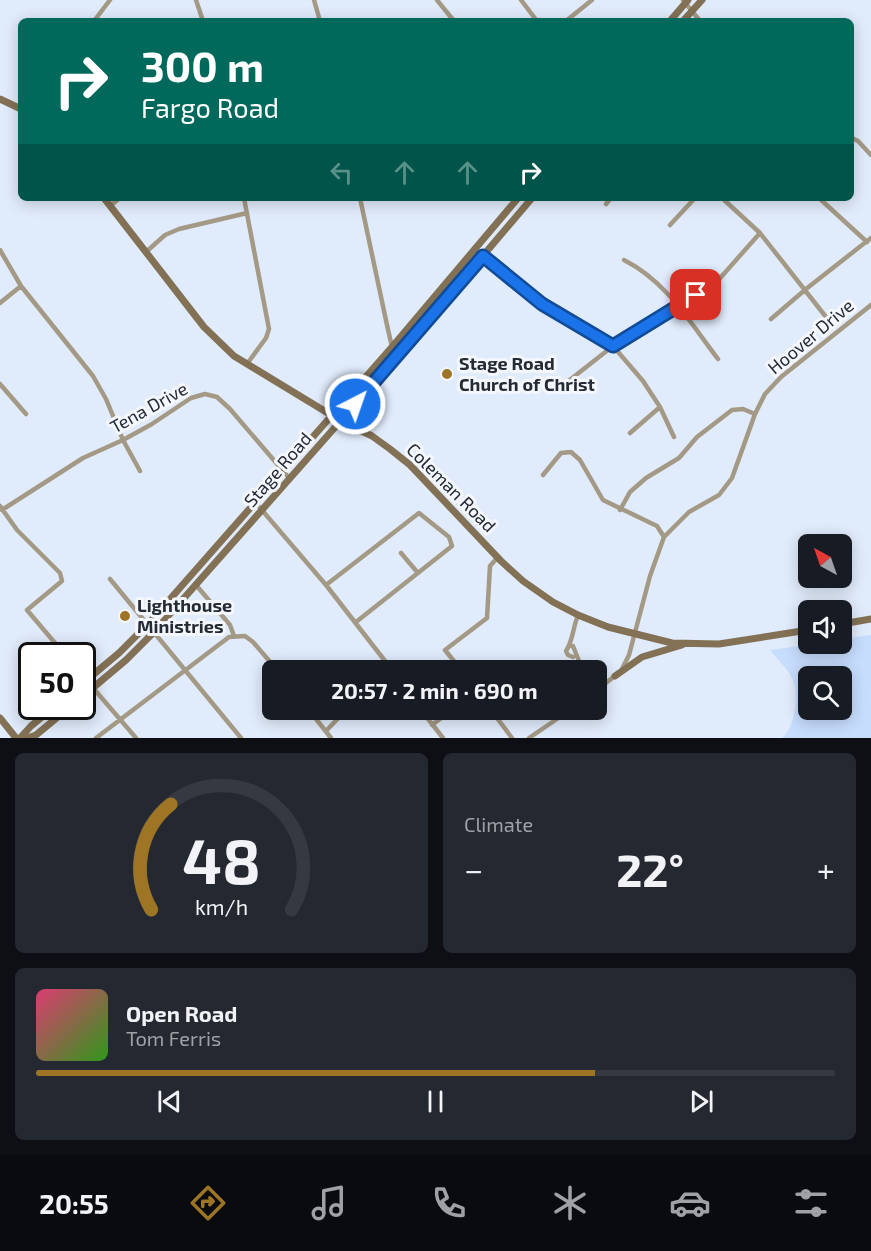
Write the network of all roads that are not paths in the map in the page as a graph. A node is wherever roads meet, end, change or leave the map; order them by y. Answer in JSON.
{"nodes":[{"id":1,"x":110,"y":0,"type":"edge"},
{"id":2,"x":196,"y":0,"type":"edge"},
{"id":3,"x":314,"y":0,"type":"edge"},
{"id":4,"x":437,"y":0,"type":"edge"},
{"id":5,"x":521,"y":0,"type":"edge"},
{"id":6,"x":592,"y":0,"type":"edge"},
{"id":7,"x":702,"y":0,"type":"edge"},
{"id":8,"x":685,"y":1,"type":"edge"},
{"id":9,"x":692,"y":11,"type":"junction"},
{"id":10,"x":96,"y":18,"type":"edge"},
{"id":11,"x":202,"y":18,"type":"edge"},
{"id":12,"x":319,"y":18,"type":"edge"},
{"id":13,"x":452,"y":18,"type":"edge"},
{"id":14,"x":535,"y":18,"type":"edge"},
{"id":15,"x":570,"y":18,"type":"edge"},
{"id":16,"x":672,"y":18,"type":"edge"},
{"id":17,"x":686,"y":18,"type":"edge"},
{"id":18,"x":698,"y":18,"type":"edge"},
{"id":19,"x":0,"y":99,"type":"edge"},
{"id":20,"x":18,"y":108,"type":"edge"},
{"id":21,"x":854,"y":139,"type":"edge"},
{"id":22,"x":871,"y":155,"type":"edge"},
{"id":23,"x":106,"y":201,"type":"edge"},
{"id":24,"x":116,"y":201,"type":"edge"},
{"id":25,"x":245,"y":201,"type":"edge"},
{"id":26,"x":361,"y":201,"type":"edge"},
{"id":27,"x":515,"y":201,"type":"edge"},
{"id":28,"x":529,"y":201,"type":"edge"},
{"id":29,"x":608,"y":201,"type":"edge"},
{"id":30,"x":692,"y":201,"type":"edge"},
{"id":31,"x":725,"y":201,"type":"edge"},
{"id":32,"x":823,"y":201,"type":"edge"},
{"id":33,"x":606,"y":204,"type":"dead end"},
{"id":34,"x":110,"y":206,"type":"junction"},
{"id":35,"x":247,"y":213,"type":"junction"},
{"id":36,"x":670,"y":225,"type":"dead end"},
{"id":37,"x":760,"y":233,"type":"junction"},
{"id":38,"x":869,"y":240,"type":"edge"},
{"id":39,"x":474,"y":249,"type":"junction"},
{"id":40,"x":0,"y":250,"type":"edge"},
{"id":41,"x":146,"y":252,"type":"junction"},
{"id":42,"x":483,"y":256,"type":"junction"},
{"id":43,"x":624,"y":260,"type":"dead end"},
{"id":44,"x":21,"y":286,"type":"junction"},
{"id":45,"x":806,"y":289,"type":"junction"},
{"id":46,"x":0,"y":303,"type":"edge"},
{"id":47,"x":871,"y":305,"type":"edge"},
{"id":48,"x":678,"y":306,"type":"junction"},
{"id":49,"x":826,"y":317,"type":"dead end"},
{"id":50,"x":771,"y":319,"type":"dead end"},
{"id":51,"x":392,"y":346,"type":"junction"},
{"id":52,"x":613,"y":346,"type":"junction"},
{"id":53,"x":398,"y":356,"type":"junction"},
{"id":54,"x":717,"y":359,"type":"dead end"},
{"id":55,"x":247,"y":364,"type":"junction"},
{"id":56,"x":0,"y":384,"type":"edge"},
{"id":57,"x":557,"y":390,"type":"dead end"},
{"id":58,"x":355,"y":404,"type":"junction"},
{"id":59,"x":660,"y":407,"type":"junction"},
{"id":60,"x":26,"y":414,"type":"dead end"},
{"id":61,"x":755,"y":414,"type":"junction"},
{"id":62,"x":331,"y":415,"type":"junction"},
{"id":63,"x":341,"y":421,"type":"junction"},
{"id":64,"x":365,"y":432,"type":"junction"},
{"id":65,"x":630,"y":433,"type":"dead end"},
{"id":66,"x":675,"y":437,"type":"dead end"},
{"id":67,"x":123,"y":440,"type":"junction"},
{"id":68,"x":140,"y":471,"type":"dead end"},
{"id":69,"x":283,"y":471,"type":"junction"},
{"id":70,"x":543,"y":475,"type":"dead end"},
{"id":71,"x":290,"y":480,"type":"junction"},
{"id":72,"x":255,"y":502,"type":"junction"},
{"id":73,"x":1,"y":508,"type":"edge"},
{"id":74,"x":263,"y":510,"type":"junction"},
{"id":75,"x":620,"y":510,"type":"junction"},
{"id":76,"x":664,"y":537,"type":"junction"},
{"id":77,"x":402,"y":553,"type":"dead end"},
{"id":78,"x":498,"y":557,"type":"junction"},
{"id":79,"x":418,"y":573,"type":"junction"},
{"id":80,"x":110,"y":579,"type":"dead end"},
{"id":81,"x":196,"y":585,"type":"junction"},
{"id":82,"x":326,"y":585,"type":"junction"},
{"id":83,"x":578,"y":615,"type":"junction"},
{"id":84,"x":871,"y":619,"type":"edge"},
{"id":85,"x":356,"y":622,"type":"junction"},
{"id":86,"x":852,"y":622,"type":"edge"},
{"id":87,"x":148,"y":623,"type":"junction"},
{"id":88,"x":154,"y":632,"type":"junction"},
{"id":89,"x":798,"y":632,"type":"edge"},
{"id":90,"x":635,"y":634,"type":"junction"},
{"id":91,"x":234,"y":636,"type":"junction"},
{"id":92,"x":54,"y":642,"type":"edge"},
{"id":93,"x":690,"y":643,"type":"junction"},
{"id":94,"x":570,"y":646,"type":"junction"},
{"id":95,"x":269,"y":660,"type":"edge"},
{"id":96,"x":384,"y":660,"type":"edge"},
{"id":97,"x":453,"y":660,"type":"edge"},
{"id":98,"x":574,"y":660,"type":"edge"},
{"id":99,"x":579,"y":660,"type":"edge"},
{"id":100,"x":184,"y":670,"type":"junction"},
{"id":101,"x":96,"y":671,"type":"edge"},
{"id":102,"x":615,"y":676,"type":"junction"},
{"id":103,"x":607,"y":682,"type":"edge"},
{"id":104,"x":96,"y":686,"type":"edge"},
{"id":105,"x":96,"y":691,"type":"edge"},
{"id":106,"x":0,"y":718,"type":"edge"},
{"id":107,"x":38,"y":720,"type":"edge"},
{"id":108,"x":54,"y":720,"type":"edge"},
{"id":109,"x":119,"y":720,"type":"junction"},
{"id":110,"x":318,"y":720,"type":"edge"},
{"id":111,"x":336,"y":720,"type":"edge"},
{"id":112,"x":429,"y":720,"type":"edge"},
{"id":113,"x":438,"y":720,"type":"edge"},
{"id":114,"x":498,"y":720,"type":"edge"},
{"id":115,"x":555,"y":720,"type":"edge"},
{"id":116,"x":432,"y":724,"type":"junction"},
{"id":117,"x":326,"y":731,"type":"junction"},
{"id":118,"x":18,"y":738,"type":"edge"},
{"id":119,"x":27,"y":738,"type":"edge"},
{"id":120,"x":96,"y":738,"type":"edge"},
{"id":121,"x":136,"y":738,"type":"edge"},
{"id":122,"x":241,"y":738,"type":"edge"},
{"id":123,"x":331,"y":738,"type":"edge"},
{"id":124,"x":443,"y":738,"type":"edge"},
{"id":125,"x":512,"y":738,"type":"edge"},
{"id":126,"x":529,"y":738,"type":"edge"}],
"edges":[{"from":1,"to":10,"type":"street"},
{"from":2,"to":11,"type":"street"},
{"from":3,"to":12,"type":"street"},
{"from":4,"to":13,"type":"street"},
{"from":5,"to":14,"type":"street"},
{"from":6,"to":15,"type":"street"},
{"from":7,"to":9,"type":"main road"},
{"from":8,"to":9,"type":"street"},
{"from":8,"to":16,"type":"main road"},
{"from":9,"to":17,"type":"main road"},
{"from":9,"to":18,"type":"street"},
{"from":19,"to":20,"type":"main road"},
{"from":21,"to":22,"type":"street"},
{"from":23,"to":34,"type":"main road","name":"Coleman Road"},
{"from":24,"to":34,"type":"street"},
{"from":25,"to":35,"type":"street"},
{"from":26,"to":51,"type":"street"},
{"from":27,"to":39,"type":"main road","name":"Stage Road"},
{"from":28,"to":42,"type":"main road","name":"Stage Road"},
{"from":29,"to":33,"type":"street"},
{"from":30,"to":36,"type":"street"},
{"from":31,"to":37,"type":"street"},
{"from":32,"to":38,"type":"street"},
{"from":34,"to":41,"type":"main road","name":"Coleman Road"},
{"from":35,"to":41,"type":"street"},
{"from":35,"to":55,"type":"street"},
{"from":37,"to":45,"type":"street"},
{"from":37,"to":48,"type":"street"},
{"from":38,"to":45,"type":"street"},
{"from":39,"to":42,"type":"street"},
{"from":39,"to":51,"type":"main road","name":"Stage Road"},
{"from":40,"to":44,"type":"street"},
{"from":41,"to":55,"type":"main road","name":"Coleman Road"},
{"from":42,"to":52,"type":"street"},
{"from":42,"to":53,"type":"main road","name":"Stage Road"},
{"from":43,"to":48,"type":"street"},
{"from":44,"to":46,"type":"street"},
{"from":44,"to":67,"type":"street"},
{"from":45,"to":49,"type":"street"},
{"from":45,"to":50,"type":"street"},
{"from":47,"to":61,"type":"street","name":"Hoover Drive"},
{"from":48,"to":52,"type":"street"},
{"from":48,"to":54,"type":"street"},
{"from":51,"to":53,"type":"street"},
{"from":51,"to":62,"type":"main road","name":"Stage Road"},
{"from":52,"to":57,"type":"street"},
{"from":52,"to":59,"type":"street"},
{"from":53,"to":58,"type":"main road","name":"Stage Road"},
{"from":55,"to":62,"type":"main road","name":"Coleman Road"},
{"from":56,"to":60,"type":"street"},
{"from":58,"to":63,"type":"main road","name":"Stage Road"},
{"from":58,"to":64,"type":"main road"},
{"from":59,"to":65,"type":"street"},
{"from":59,"to":66,"type":"street"},
{"from":61,"to":75,"type":"street"},
{"from":61,"to":76,"type":"street","name":"Hoover Drive"},
{"from":62,"to":63,"type":"main road","name":"Coleman Road"},
{"from":62,"to":69,"type":"main road","name":"Stage Road"},
{"from":63,"to":64,"type":"main road","name":"Coleman Road"},
{"from":63,"to":71,"type":"main road","name":"Stage Road"},
{"from":64,"to":78,"type":"main road","name":"Coleman Road"},
{"from":67,"to":68,"type":"street"},
{"from":67,"to":69,"type":"street","name":"Tena Drive"},
{"from":67,"to":73,"type":"street","name":"Tena Drive"},
{"from":69,"to":71,"type":"street","name":"Tena Drive"},
{"from":69,"to":72,"type":"main road","name":"Stage Road"},
{"from":70,"to":75,"type":"street"},
{"from":71,"to":74,"type":"main road","name":"Stage Road"},
{"from":72,"to":74,"type":"street"},
{"from":72,"to":87,"type":"main road","name":"Stage Road"},
{"from":73,"to":92,"type":"street"},
{"from":74,"to":81,"type":"main road","name":"Stage Road"},
{"from":74,"to":82,"type":"street"},
{"from":75,"to":76,"type":"street"},
{"from":76,"to":90,"type":"street","name":"Hoover Drive"},
{"from":77,"to":79,"type":"street"},
{"from":78,"to":83,"type":"main road","name":"Coleman Road"},
{"from":78,"to":97,"type":"street"},
{"from":79,"to":82,"type":"street"},
{"from":79,"to":85,"type":"street"},
{"from":80,"to":87,"type":"street"},
{"from":81,"to":88,"type":"main road","name":"Stage Road"},
{"from":81,"to":91,"type":"street"},
{"from":82,"to":85,"type":"street"},
{"from":83,"to":90,"type":"main road","name":"Coleman Road"},
{"from":83,"to":94,"type":"street"},
{"from":84,"to":86,"type":"main road"},
{"from":85,"to":96,"type":"street"},
{"from":87,"to":88,"type":"street"},
{"from":87,"to":101,"type":"main road","name":"Stage Road"},
{"from":88,"to":100,"type":"street"},
{"from":88,"to":104,"type":"main road","name":"Stage Road"},
{"from":89,"to":93,"type":"main road"},
{"from":90,"to":93,"type":"main road","name":"Coleman Road"},
{"from":90,"to":102,"type":"street","name":"Hoover Drive"},
{"from":91,"to":95,"type":"street"},
{"from":91,"to":100,"type":"street"},
{"from":93,"to":102,"type":"main road"},
{"from":94,"to":98,"type":"street"},
{"from":94,"to":99,"type":"street"},
{"from":100,"to":109,"type":"street"},
{"from":100,"to":122,"type":"street"},
{"from":102,"to":103,"type":"street"},
{"from":105,"to":109,"type":"street"},
{"from":106,"to":118,"type":"main road"},
{"from":107,"to":118,"type":"main road"},
{"from":108,"to":119,"type":"main road"},
{"from":109,"to":120,"type":"street"},
{"from":109,"to":121,"type":"street"},
{"from":110,"to":117,"type":"street"},
{"from":111,"to":117,"type":"street"},
{"from":112,"to":116,"type":"street"},
{"from":113,"to":116,"type":"street"},
{"from":114,"to":125,"type":"street"},
{"from":115,"to":126,"type":"street"},
{"from":116,"to":124,"type":"street"},
{"from":117,"to":123,"type":"street"}]}
